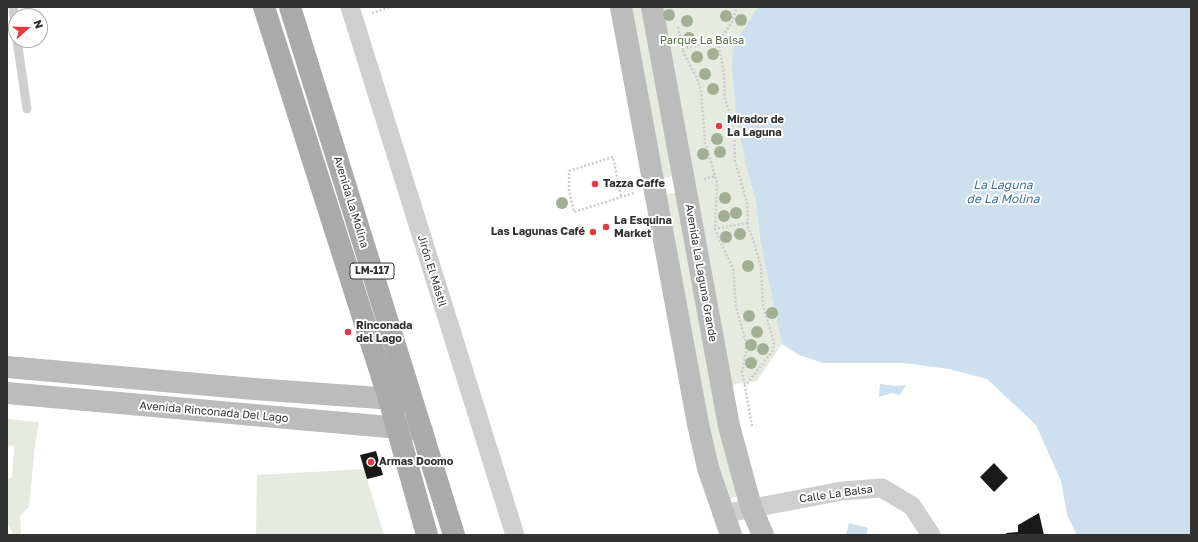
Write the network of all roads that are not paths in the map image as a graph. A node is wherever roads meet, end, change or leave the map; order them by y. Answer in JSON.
{"nodes":[{"id":1,"x":264,"y":7,"type":"edge"},
{"id":2,"x":290,"y":7,"type":"edge"},
{"id":3,"x":350,"y":7,"type":"edge"},
{"id":4,"x":621,"y":7,"type":"edge"},
{"id":5,"x":652,"y":7,"type":"edge"},
{"id":6,"x":18,"y":48,"type":"edge"},
{"id":7,"x":27,"y":109,"type":"dead end"},
{"id":8,"x":9,"y":364,"type":"edge"},
{"id":9,"x":192,"y":384,"type":"junction"},
{"id":10,"x":10,"y":393,"type":"edge"},
{"id":11,"x":388,"y":399,"type":"junction"},
{"id":12,"x":412,"y":400,"type":"junction"},
{"id":13,"x":190,"y":409,"type":"junction"},
{"id":14,"x":397,"y":428,"type":"junction"},
{"id":15,"x":422,"y":430,"type":"junction"},
{"id":16,"x":751,"y":507,"type":"junction"},
{"id":17,"x":722,"y":514,"type":"junction"},
{"id":18,"x":427,"y":535,"type":"edge"},
{"id":19,"x":454,"y":535,"type":"edge"},
{"id":20,"x":514,"y":535,"type":"edge"},
{"id":21,"x":731,"y":535,"type":"edge"},
{"id":22,"x":764,"y":535,"type":"edge"},
{"id":23,"x":931,"y":535,"type":"edge"}],
"edges":[{"from":1,"to":11,"type":"main road","number":"LM-117"},
{"from":2,"to":12,"type":"main road","name":"Avenida La Molina","number":"LM-117"},
{"from":3,"to":20,"type":"street","name":"Jirón El Mástil"},
{"from":4,"to":17,"type":"street"},
{"from":5,"to":16,"type":"street","name":"Avenida La Laguna Grande"},
{"from":6,"to":7,"type":"lane"},
{"from":8,"to":9,"type":"street"},
{"from":8,"to":10,"type":"street"},
{"from":9,"to":11,"type":"street"},
{"from":9,"to":13,"type":"street"},
{"from":10,"to":13,"type":"street","name":"Avenida Rinconada Del Lago"},
{"from":11,"to":12,"type":"street"},
{"from":11,"to":14,"type":"main road","number":"LM-117"},
{"from":12,"to":15,"type":"main road","name":"Avenida La Molina","number":"LM-117"},
{"from":13,"to":14,"type":"street","name":"Avenida Rinconada Del Lago"},
{"from":14,"to":15,"type":"street","name":"Avenida Rinconada Del Lago"},
{"from":14,"to":18,"type":"main road","number":"LM-117"},
{"from":15,"to":19,"type":"main road","name":"Avenida La Molina","number":"LM-117"},
{"from":16,"to":17,"type":"street","name":"Calle La Balsa"},
{"from":16,"to":22,"type":"street","name":"Avenida La Laguna Grande"},
{"from":16,"to":23,"type":"street","name":"Calle La Balsa"},
{"from":17,"to":21,"type":"street"}]}
